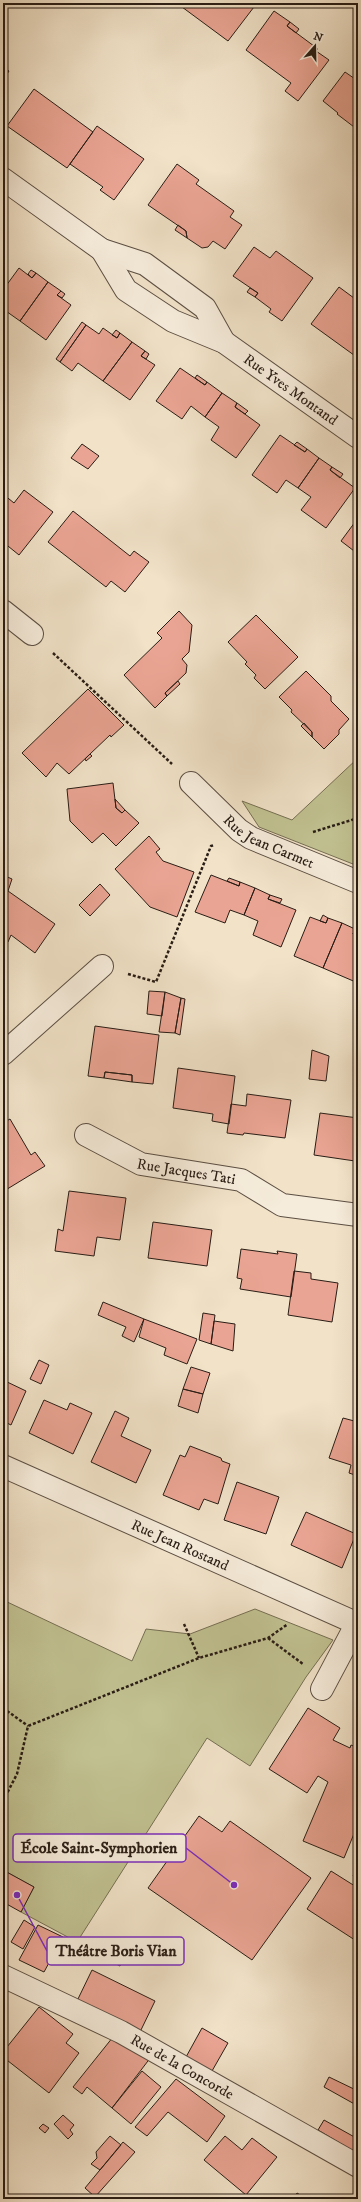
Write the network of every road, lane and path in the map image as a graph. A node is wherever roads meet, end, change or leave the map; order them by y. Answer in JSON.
{"nodes":[{"id":1,"x":3,"y":179,"type":"edge"},
{"id":2,"x":102,"y":250,"type":"junction"},
{"id":3,"x":224,"y":342,"type":"junction"},
{"id":4,"x":358,"y":437,"type":"edge"},
{"id":5,"x":3,"y":611,"type":"edge"},
{"id":6,"x":32,"y":634,"type":"joint"},
{"id":7,"x":191,"y":783,"type":"joint"},
{"id":8,"x":358,"y":818,"type":"edge"},
{"id":9,"x":239,"y":830,"type":"junction"},
{"id":10,"x":307,"y":832,"type":"dead end"},
{"id":11,"x":358,"y":882,"type":"edge"},
{"id":12,"x":102,"y":966,"type":"joint"},
{"id":13,"x":3,"y":1054,"type":"edge"},
{"id":14,"x":86,"y":1135,"type":"dead end"},
{"id":15,"x":358,"y":1215,"type":"edge"},
{"id":16,"x":3,"y":1466,"type":"edge"},
{"id":17,"x":309,"y":1602,"type":"junction"},
{"id":18,"x":184,"y":1624,"type":"dead end"},
{"id":19,"x":357,"y":1624,"type":"edge"},
{"id":20,"x":268,"y":1638,"type":"junction"},
{"id":21,"x":199,"y":1658,"type":"junction"},
{"id":22,"x":303,"y":1665,"type":"dead end"},
{"id":23,"x":322,"y":1689,"type":"dead end"},
{"id":24,"x":3,"y":1708,"type":"edge"},
{"id":25,"x":28,"y":1726,"type":"junction"},
{"id":26,"x":3,"y":1801,"type":"edge"},
{"id":27,"x":3,"y":1976,"type":"edge"},
{"id":28,"x":358,"y":2166,"type":"edge"}],
"edges":[{"from":1,"to":2,"type":"street","name":"Rue Yves Montand"},
{"from":2,"to":3,"type":"street","name":"Rue Yves Montand"},
{"from":2,"to":3,"type":"street","name":"Rue Yves Montand"},
{"from":3,"to":4,"type":"street","name":"Rue Yves Montand"},
{"from":5,"to":6,"type":"street"},
{"from":6,"to":7,"type":"path"},
{"from":7,"to":9,"type":"street","name":"Rue Jean Carmet"},
{"from":8,"to":10,"type":"path"},
{"from":9,"to":11,"type":"street","name":"Rue Jean Carmet"},
{"from":9,"to":12,"type":"path"},
{"from":12,"to":13,"type":"street"},
{"from":14,"to":15,"type":"street","name":"Rue Jacques Tati"},
{"from":16,"to":17,"type":"street","name":"Rue Jean Rostand"},
{"from":17,"to":19,"type":"street","name":"Rue Jean Rostand"},
{"from":17,"to":20,"type":"path"},
{"from":18,"to":21,"type":"path"},
{"from":19,"to":23,"type":"street"},
{"from":20,"to":21,"type":"path"},
{"from":20,"to":22,"type":"path"},
{"from":21,"to":25,"type":"path"},
{"from":24,"to":25,"type":"path"},
{"from":25,"to":26,"type":"path"},
{"from":27,"to":28,"type":"street","name":"Rue de la Concorde"}]}
